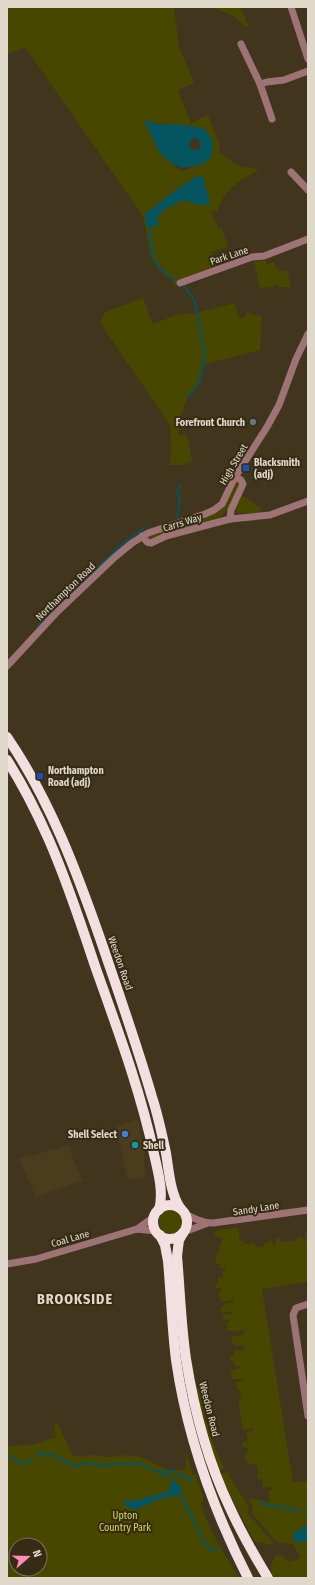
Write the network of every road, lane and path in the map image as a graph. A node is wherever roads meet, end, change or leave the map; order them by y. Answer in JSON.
{"nodes":[{"id":1,"x":291,"y":7,"type":"edge"},
{"id":2,"x":241,"y":44,"type":"dead end"},
{"id":3,"x":308,"y":59,"type":"edge"},
{"id":4,"x":308,"y":71,"type":"edge"},
{"id":5,"x":260,"y":84,"type":"junction"},
{"id":6,"x":272,"y":119,"type":"dead end"},
{"id":7,"x":291,"y":172,"type":"dead end"},
{"id":8,"x":308,"y":190,"type":"edge"},
{"id":9,"x":308,"y":239,"type":"edge"},
{"id":10,"x":180,"y":283,"type":"dead end"},
{"id":11,"x":308,"y":334,"type":"edge"},
{"id":12,"x":235,"y":477,"type":"junction"},
{"id":13,"x":308,"y":501,"type":"edge"},
{"id":14,"x":230,"y":519,"type":"junction"},
{"id":15,"x":142,"y":536,"type":"junction"},
{"id":16,"x":7,"y":666,"type":"edge"},
{"id":17,"x":7,"y":738,"type":"edge"},
{"id":18,"x":7,"y":760,"type":"edge"},
{"id":19,"x":182,"y":1210,"type":"junction"},
{"id":20,"x":308,"y":1210,"type":"edge"},
{"id":21,"x":157,"y":1213,"type":"junction"},
{"id":22,"x":208,"y":1223,"type":"junction"},
{"id":23,"x":137,"y":1229,"type":"junction"},
{"id":24,"x":158,"y":1233,"type":"junction"},
{"id":25,"x":184,"y":1233,"type":"junction"},
{"id":26,"x":7,"y":1264,"type":"edge"},
{"id":27,"x":308,"y":1304,"type":"edge"},
{"id":28,"x":308,"y":1416,"type":"edge"},
{"id":29,"x":248,"y":1578,"type":"edge"},
{"id":30,"x":268,"y":1578,"type":"edge"}],
"edges":[{"from":1,"to":3,"type":"street"},
{"from":2,"to":5,"type":"street"},
{"from":4,"to":5,"type":"street"},
{"from":5,"to":6,"type":"street"},
{"from":7,"to":8,"type":"street"},
{"from":9,"to":10,"type":"street","name":"Park Lane"},
{"from":11,"to":12,"type":"street","name":"High Street"},
{"from":12,"to":14,"type":"street"},
{"from":12,"to":15,"type":"street","name":"High Street"},
{"from":13,"to":14,"type":"street","name":"Carrs Way"},
{"from":14,"to":15,"type":"street","name":"Carrs Way"},
{"from":15,"to":16,"type":"street","name":"Northampton Road"},
{"from":17,"to":19,"type":"highway","name":"Weedon Road"},
{"from":18,"to":21,"type":"highway"},
{"from":19,"to":21,"type":"highway"},
{"from":19,"to":22,"type":"street"},
{"from":19,"to":25,"type":"highway"},
{"from":20,"to":22,"type":"street","name":"Sandy Lane"},
{"from":21,"to":23,"type":"street","name":"Coal Lane"},
{"from":21,"to":24,"type":"highway"},
{"from":22,"to":25,"type":"street"},
{"from":23,"to":24,"type":"street","name":"Coal Lane"},
{"from":23,"to":26,"type":"street","name":"Coal Lane"},
{"from":24,"to":25,"type":"highway"},
{"from":24,"to":29,"type":"highway"},
{"from":25,"to":30,"type":"highway","name":"Weedon Road"},
{"from":27,"to":28,"type":"street"}]}
